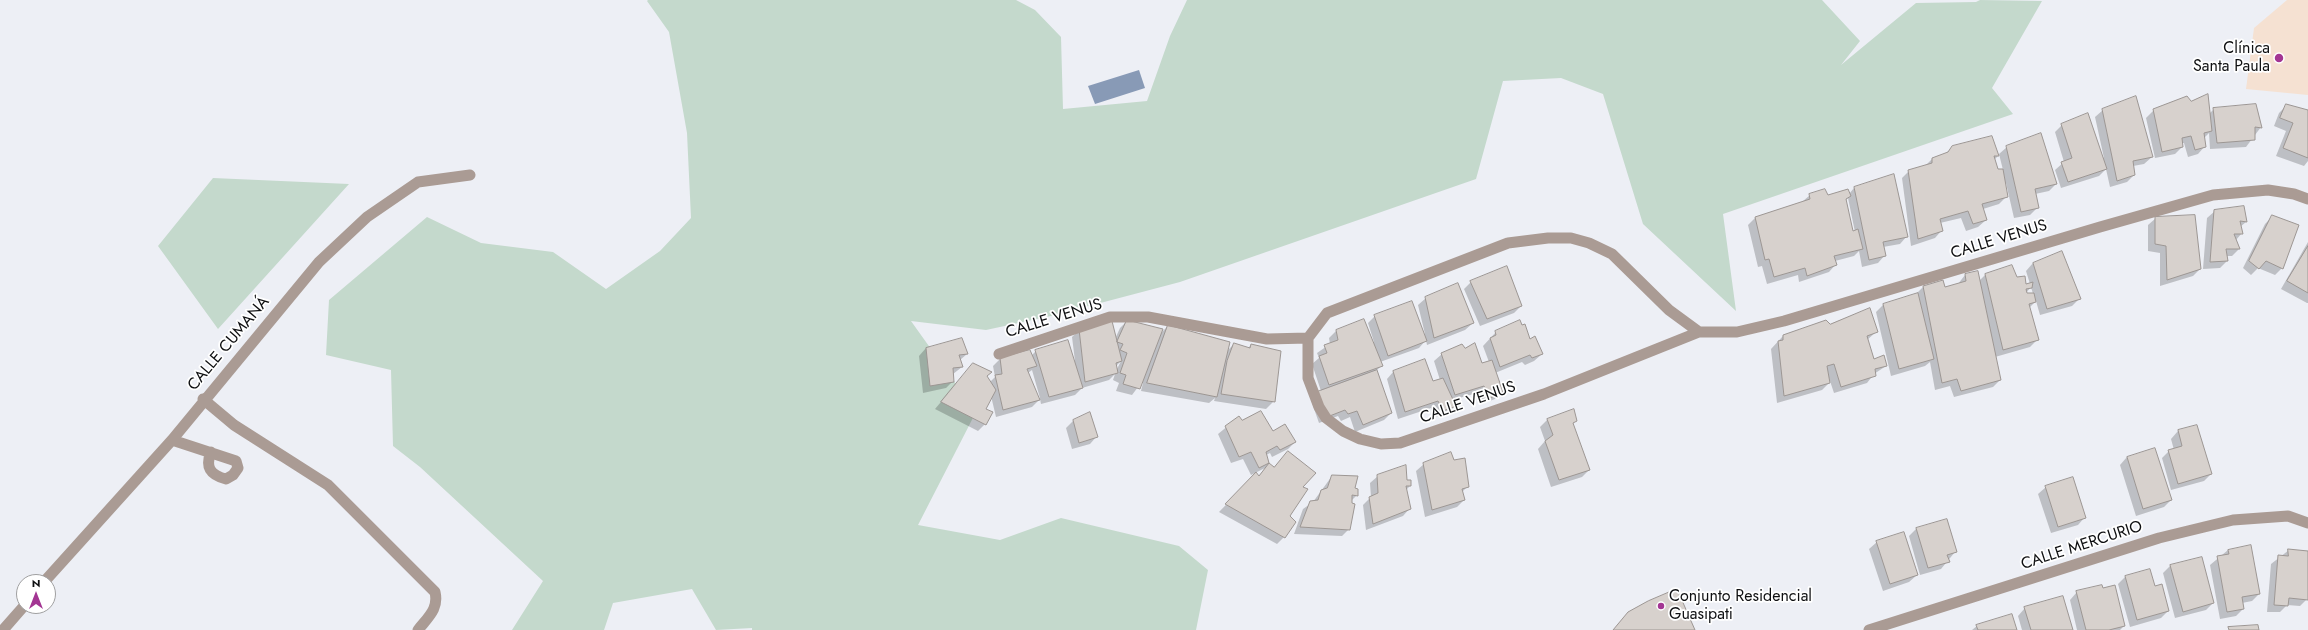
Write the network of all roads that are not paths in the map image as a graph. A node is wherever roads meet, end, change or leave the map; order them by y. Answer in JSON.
{"nodes":[{"id":1,"x":470,"y":175,"type":"dead end"},
{"id":2,"x":2308,"y":199,"type":"edge"},
{"id":3,"x":1699,"y":332,"type":"junction"},
{"id":4,"x":1308,"y":338,"type":"junction"},
{"id":5,"x":999,"y":354,"type":"dead end"},
{"id":6,"x":203,"y":399,"type":"junction"},
{"id":7,"x":172,"y":440,"type":"junction"},
{"id":8,"x":211,"y":452,"type":"dead end"},
{"id":9,"x":2308,"y":523,"type":"edge"},
{"id":10,"x":51,"y":574,"type":"edge"},
{"id":11,"x":17,"y":614,"type":"edge"},
{"id":12,"x":3,"y":630,"type":"edge"},
{"id":13,"x":418,"y":630,"type":"edge"},
{"id":14,"x":1869,"y":630,"type":"edge"}],
"edges":[{"from":1,"to":6,"type":"street","name":"CALLE CUMANÁ"},
{"from":2,"to":3,"type":"street","name":"CALLE VENUS"},
{"from":3,"to":4,"type":"street"},
{"from":3,"to":4,"type":"street","name":"CALLE VENUS"},
{"from":4,"to":5,"type":"street","name":"CALLE VENUS"},
{"from":6,"to":7,"type":"street","name":"CALLE CUMANÁ"},
{"from":6,"to":13,"type":"street"},
{"from":7,"to":8,"type":"street"},
{"from":7,"to":10,"type":"street","name":"CALLE CUMANÁ"},
{"from":9,"to":14,"type":"street","name":"CALLE MERCURIO"},
{"from":11,"to":12,"type":"street"}]}
